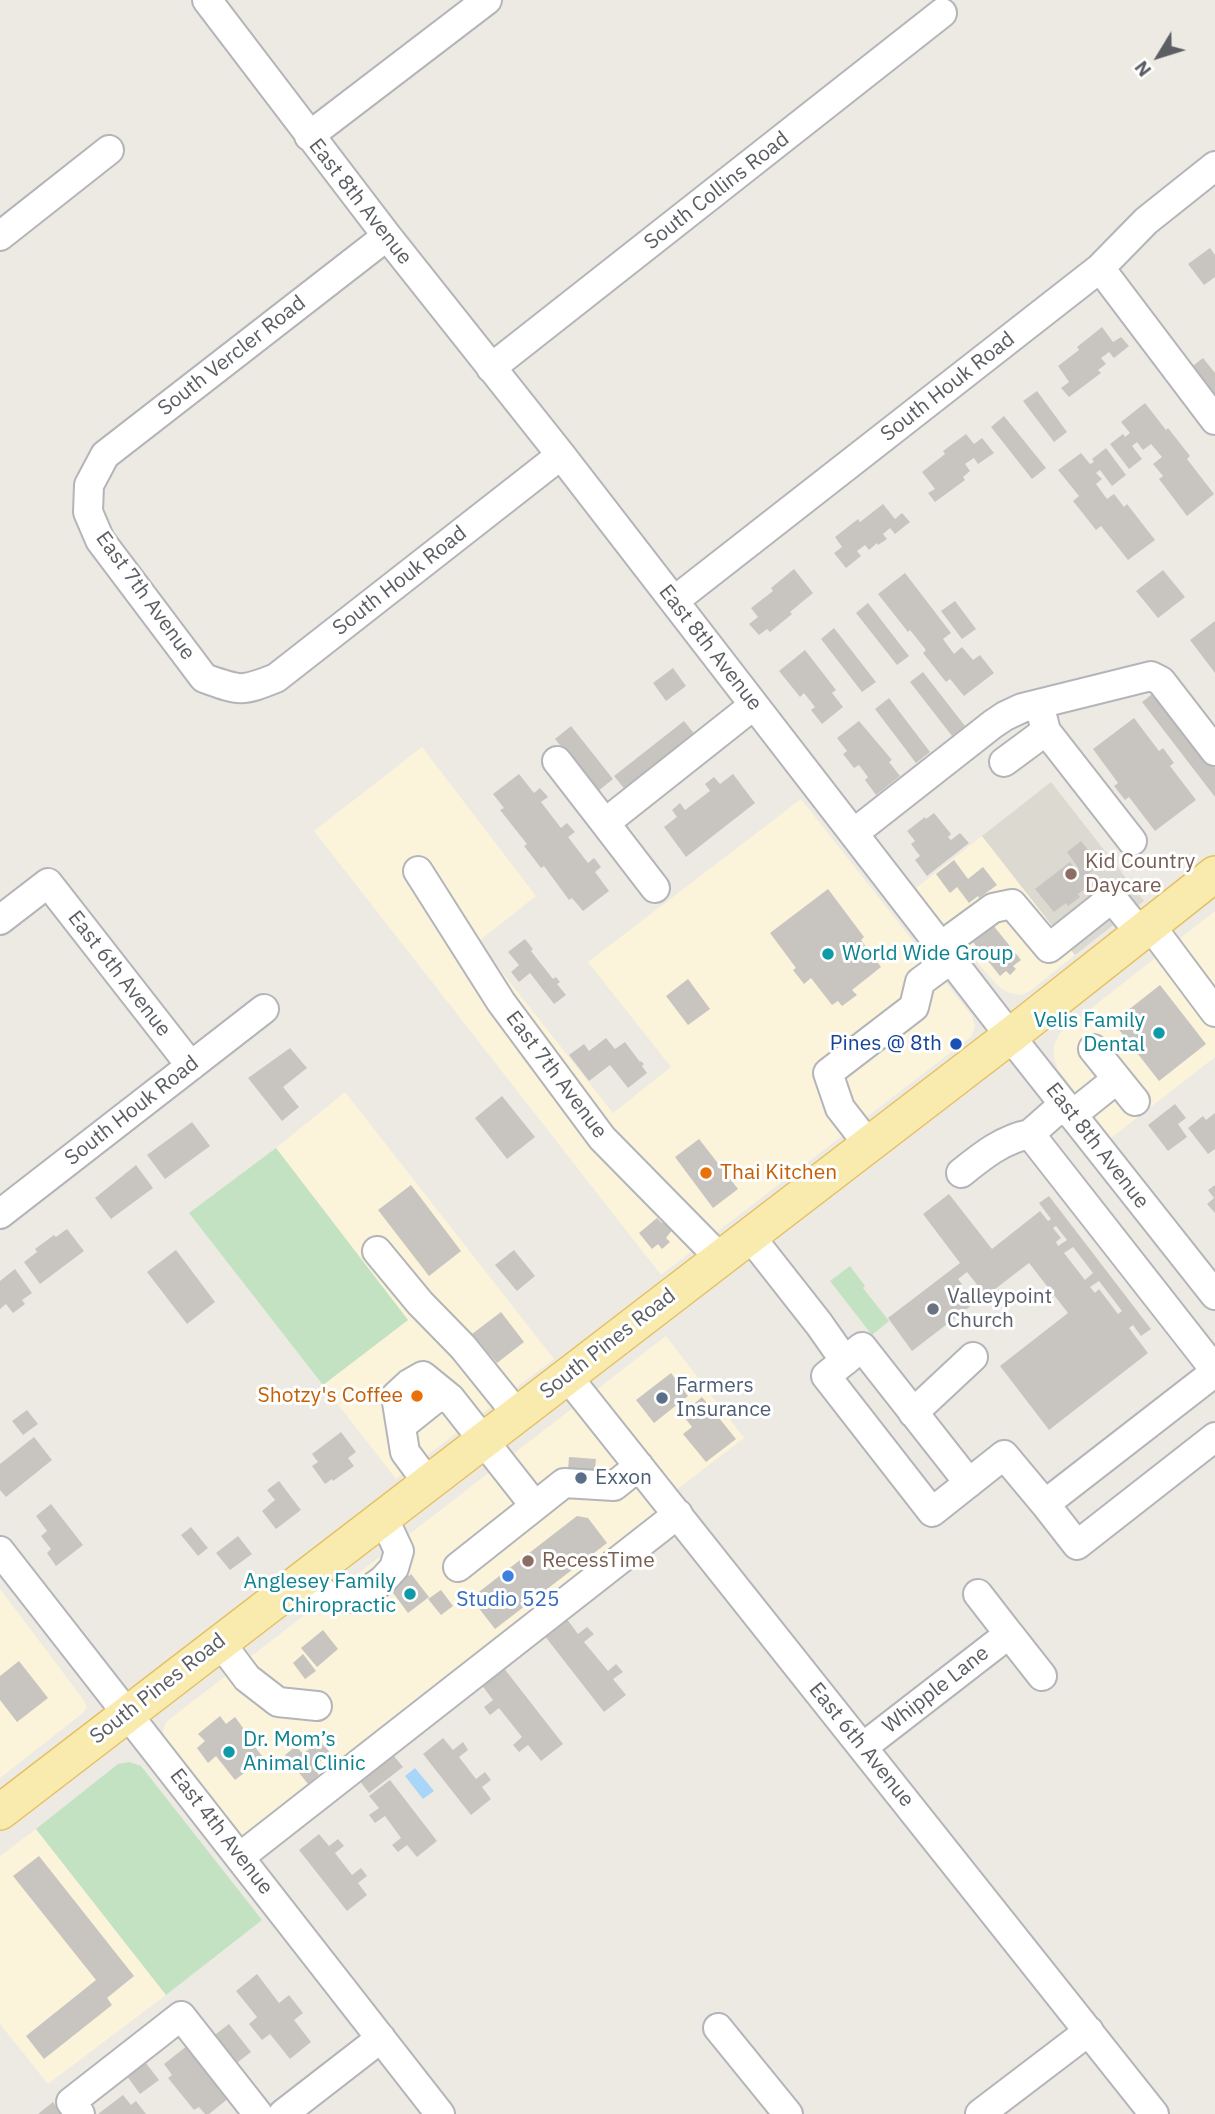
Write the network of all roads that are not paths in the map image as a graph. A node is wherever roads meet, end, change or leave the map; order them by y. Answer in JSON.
{"nodes":[{"id":1,"x":207,"y":0,"type":"edge"},
{"id":2,"x":487,"y":0,"type":"edge"},
{"id":3,"x":944,"y":4,"type":"edge"},
{"id":4,"x":309,"y":136,"type":"junction"},
{"id":5,"x":109,"y":150,"type":"dead end"},
{"id":6,"x":1215,"y":166,"type":"edge"},
{"id":7,"x":0,"y":236,"type":"edge"},
{"id":8,"x":387,"y":236,"type":"junction"},
{"id":9,"x":1100,"y":268,"type":"junction"},
{"id":10,"x":491,"y":369,"type":"junction"},
{"id":11,"x":1215,"y":420,"type":"edge"},
{"id":12,"x":561,"y":456,"type":"junction"},
{"id":13,"x":89,"y":485,"type":"joint"},
{"id":14,"x":674,"y":601,"type":"junction"},
{"id":15,"x":231,"y":687,"type":"joint"},
{"id":16,"x":1039,"y":704,"type":"junction"},
{"id":17,"x":754,"y":705,"type":"junction"},
{"id":18,"x":1046,"y":731,"type":"junction"},
{"id":19,"x":1215,"y":751,"type":"edge"},
{"id":20,"x":557,"y":761,"type":"dead end"},
{"id":21,"x":1004,"y":762,"type":"dead end"},
{"id":22,"x":605,"y":822,"type":"junction"},
{"id":23,"x":854,"y":833,"type":"junction"},
{"id":24,"x":1132,"y":841,"type":"dead end"},
{"id":25,"x":418,"y":871,"type":"dead end"},
{"id":26,"x":1215,"y":874,"type":"edge"},
{"id":27,"x":655,"y":888,"type":"dead end"},
{"id":28,"x":0,"y":920,"type":"edge"},
{"id":29,"x":1145,"y":929,"type":"junction"},
{"id":30,"x":946,"y":953,"type":"junction"},
{"id":31,"x":264,"y":1009,"type":"dead end"},
{"id":32,"x":1215,"y":1012,"type":"edge"},
{"id":33,"x":1010,"y":1036,"type":"junction"},
{"id":34,"x":1093,"y":1049,"type":"dead end"},
{"id":35,"x":191,"y":1066,"type":"junction"},
{"id":36,"x":1117,"y":1079,"type":"junction"},
{"id":37,"x":1135,"y":1101,"type":"dead end"},
{"id":38,"x":1068,"y":1110,"type":"junction"},
{"id":39,"x":1030,"y":1133,"type":"junction"},
{"id":40,"x":868,"y":1144,"type":"junction"},
{"id":41,"x":961,"y":1173,"type":"dead end"},
{"id":42,"x":0,"y":1214,"type":"edge"},
{"id":43,"x":749,"y":1236,"type":"junction"},
{"id":44,"x":377,"y":1251,"type":"dead end"},
{"id":45,"x":720,"y":1258,"type":"junction"},
{"id":46,"x":1215,"y":1295,"type":"edge"},
{"id":47,"x":973,"y":1357,"type":"dead end"},
{"id":48,"x":845,"y":1361,"type":"junction"},
{"id":49,"x":1215,"y":1371,"type":"edge"},
{"id":50,"x":568,"y":1376,"type":"junction"},
{"id":51,"x":913,"y":1413,"type":"junction"},
{"id":52,"x":517,"y":1414,"type":"junction"},
{"id":53,"x":1215,"y":1437,"type":"edge"},
{"id":54,"x":483,"y":1440,"type":"junction"},
{"id":55,"x":639,"y":1466,"type":"junction"},
{"id":56,"x":428,"y":1483,"type":"junction"},
{"id":57,"x":969,"y":1483,"type":"junction"},
{"id":58,"x":1045,"y":1504,"type":"junction"},
{"id":59,"x":534,"y":1506,"type":"junction"},
{"id":60,"x":678,"y":1514,"type":"junction"},
{"id":61,"x":383,"y":1517,"type":"junction"},
{"id":62,"x":0,"y":1551,"type":"edge"},
{"id":63,"x":458,"y":1567,"type":"dead end"},
{"id":64,"x":305,"y":1577,"type":"junction"},
{"id":65,"x":978,"y":1594,"type":"dead end"},
{"id":66,"x":1009,"y":1634,"type":"junction"},
{"id":67,"x":220,"y":1642,"type":"junction"},
{"id":68,"x":1042,"y":1676,"type":"dead end"},
{"id":69,"x":317,"y":1706,"type":"dead end"},
{"id":70,"x":127,"y":1713,"type":"junction"},
{"id":71,"x":863,"y":1747,"type":"junction"},
{"id":72,"x":0,"y":1812,"type":"edge"},
{"id":73,"x":240,"y":1857,"type":"junction"},
{"id":74,"x":718,"y":2028,"type":"dead end"},
{"id":75,"x":1089,"y":2031,"type":"junction"},
{"id":76,"x":381,"y":2038,"type":"junction"},
{"id":77,"x":80,"y":2114,"type":"edge"},
{"id":78,"x":258,"y":2114,"type":"edge"},
{"id":79,"x":282,"y":2114,"type":"edge"},
{"id":80,"x":440,"y":2114,"type":"edge"},
{"id":81,"x":788,"y":2114,"type":"edge"},
{"id":82,"x":980,"y":2114,"type":"edge"},
{"id":83,"x":1154,"y":2114,"type":"edge"}],
"edges":[{"from":1,"to":4,"type":"street","name":"East 8th Avenue"},
{"from":2,"to":4,"type":"street"},
{"from":3,"to":10,"type":"street","name":"South Collins Road"},
{"from":4,"to":8,"type":"street","name":"East 8th Avenue"},
{"from":5,"to":7,"type":"street"},
{"from":6,"to":9,"type":"street","name":"South Houk Road"},
{"from":8,"to":10,"type":"street","name":"East 8th Avenue"},
{"from":8,"to":13,"type":"street","name":"South Vercler Road"},
{"from":9,"to":11,"type":"street"},
{"from":9,"to":14,"type":"street","name":"South Houk Road"},
{"from":10,"to":12,"type":"street","name":"East 8th Avenue"},
{"from":12,"to":14,"type":"street","name":"East 8th Avenue"},
{"from":12,"to":15,"type":"street","name":"South Houk Road"},
{"from":13,"to":15,"type":"street","name":"East 7th Avenue"},
{"from":14,"to":17,"type":"street","name":"East 8th Avenue"},
{"from":16,"to":18,"type":"street"},
{"from":16,"to":19,"type":"street"},
{"from":16,"to":23,"type":"street"},
{"from":17,"to":22,"type":"street"},
{"from":17,"to":23,"type":"street","name":"East 8th Avenue"},
{"from":18,"to":21,"type":"street"},
{"from":18,"to":24,"type":"street"},
{"from":20,"to":22,"type":"street"},
{"from":22,"to":27,"type":"street"},
{"from":23,"to":30,"type":"street","name":"East 8th Avenue"},
{"from":25,"to":45,"type":"street","name":"East 7th Avenue"},
{"from":26,"to":29,"type":"main road","name":"South Pines Road"},
{"from":28,"to":35,"type":"street","name":"East 6th Avenue"},
{"from":29,"to":30,"type":"street"},
{"from":29,"to":32,"type":"street"},
{"from":29,"to":33,"type":"main road","name":"South Pines Road"},
{"from":30,"to":33,"type":"street","name":"East 8th Avenue"},
{"from":30,"to":40,"type":"street"},
{"from":31,"to":35,"type":"street","name":"South Houk Road"},
{"from":33,"to":38,"type":"street","name":"East 8th Avenue"},
{"from":33,"to":40,"type":"main road","name":"South Pines Road"},
{"from":34,"to":36,"type":"street"},
{"from":35,"to":42,"type":"street","name":"South Houk Road"},
{"from":36,"to":37,"type":"street"},
{"from":36,"to":38,"type":"street"},
{"from":38,"to":39,"type":"street"},
{"from":38,"to":46,"type":"street","name":"East 8th Avenue"},
{"from":39,"to":41,"type":"street"},
{"from":39,"to":49,"type":"street"},
{"from":40,"to":43,"type":"main road","name":"South Pines Road"},
{"from":43,"to":45,"type":"main road","name":"South Pines Road"},
{"from":43,"to":48,"type":"street"},
{"from":44,"to":52,"type":"street"},
{"from":45,"to":50,"type":"main road","name":"South Pines Road"},
{"from":47,"to":51,"type":"street"},
{"from":48,"to":51,"type":"street"},
{"from":48,"to":57,"type":"street"},
{"from":49,"to":58,"type":"street"},
{"from":50,"to":52,"type":"main road","name":"South Pines Road"},
{"from":50,"to":55,"type":"street","name":"East 6th Avenue"},
{"from":51,"to":57,"type":"street"},
{"from":52,"to":54,"type":"main road","name":"South Pines Road"},
{"from":53,"to":58,"type":"street"},
{"from":54,"to":56,"type":"main road","name":"South Pines Road"},
{"from":54,"to":56,"type":"street"},
{"from":54,"to":59,"type":"street"},
{"from":55,"to":59,"type":"street"},
{"from":55,"to":60,"type":"street","name":"East 6th Avenue"},
{"from":56,"to":61,"type":"main road","name":"South Pines Road"},
{"from":57,"to":58,"type":"street"},
{"from":59,"to":63,"type":"street"},
{"from":60,"to":71,"type":"street","name":"East 6th Avenue"},
{"from":60,"to":73,"type":"street"},
{"from":61,"to":64,"type":"main road","name":"South Pines Road"},
{"from":61,"to":64,"type":"street"},
{"from":62,"to":70,"type":"street","name":"East 4th Avenue"},
{"from":64,"to":67,"type":"main road","name":"South Pines Road"},
{"from":65,"to":66,"type":"street","name":"Whipple Lane"},
{"from":66,"to":68,"type":"street","name":"Whipple Lane"},
{"from":66,"to":71,"type":"street","name":"Whipple Lane"},
{"from":67,"to":69,"type":"street"},
{"from":67,"to":70,"type":"main road","name":"South Pines Road"},
{"from":70,"to":72,"type":"main road","name":"South Pines Road"},
{"from":70,"to":73,"type":"street","name":"East 4th Avenue"},
{"from":71,"to":75,"type":"street","name":"East 6th Avenue"},
{"from":73,"to":76,"type":"street","name":"East 4th Avenue"},
{"from":74,"to":81,"type":"street"},
{"from":75,"to":82,"type":"street"},
{"from":75,"to":83,"type":"street","name":"East 6th Avenue"},
{"from":76,"to":79,"type":"street"},
{"from":76,"to":80,"type":"street","name":"East 4th Avenue"},
{"from":77,"to":78,"type":"street"}]}
